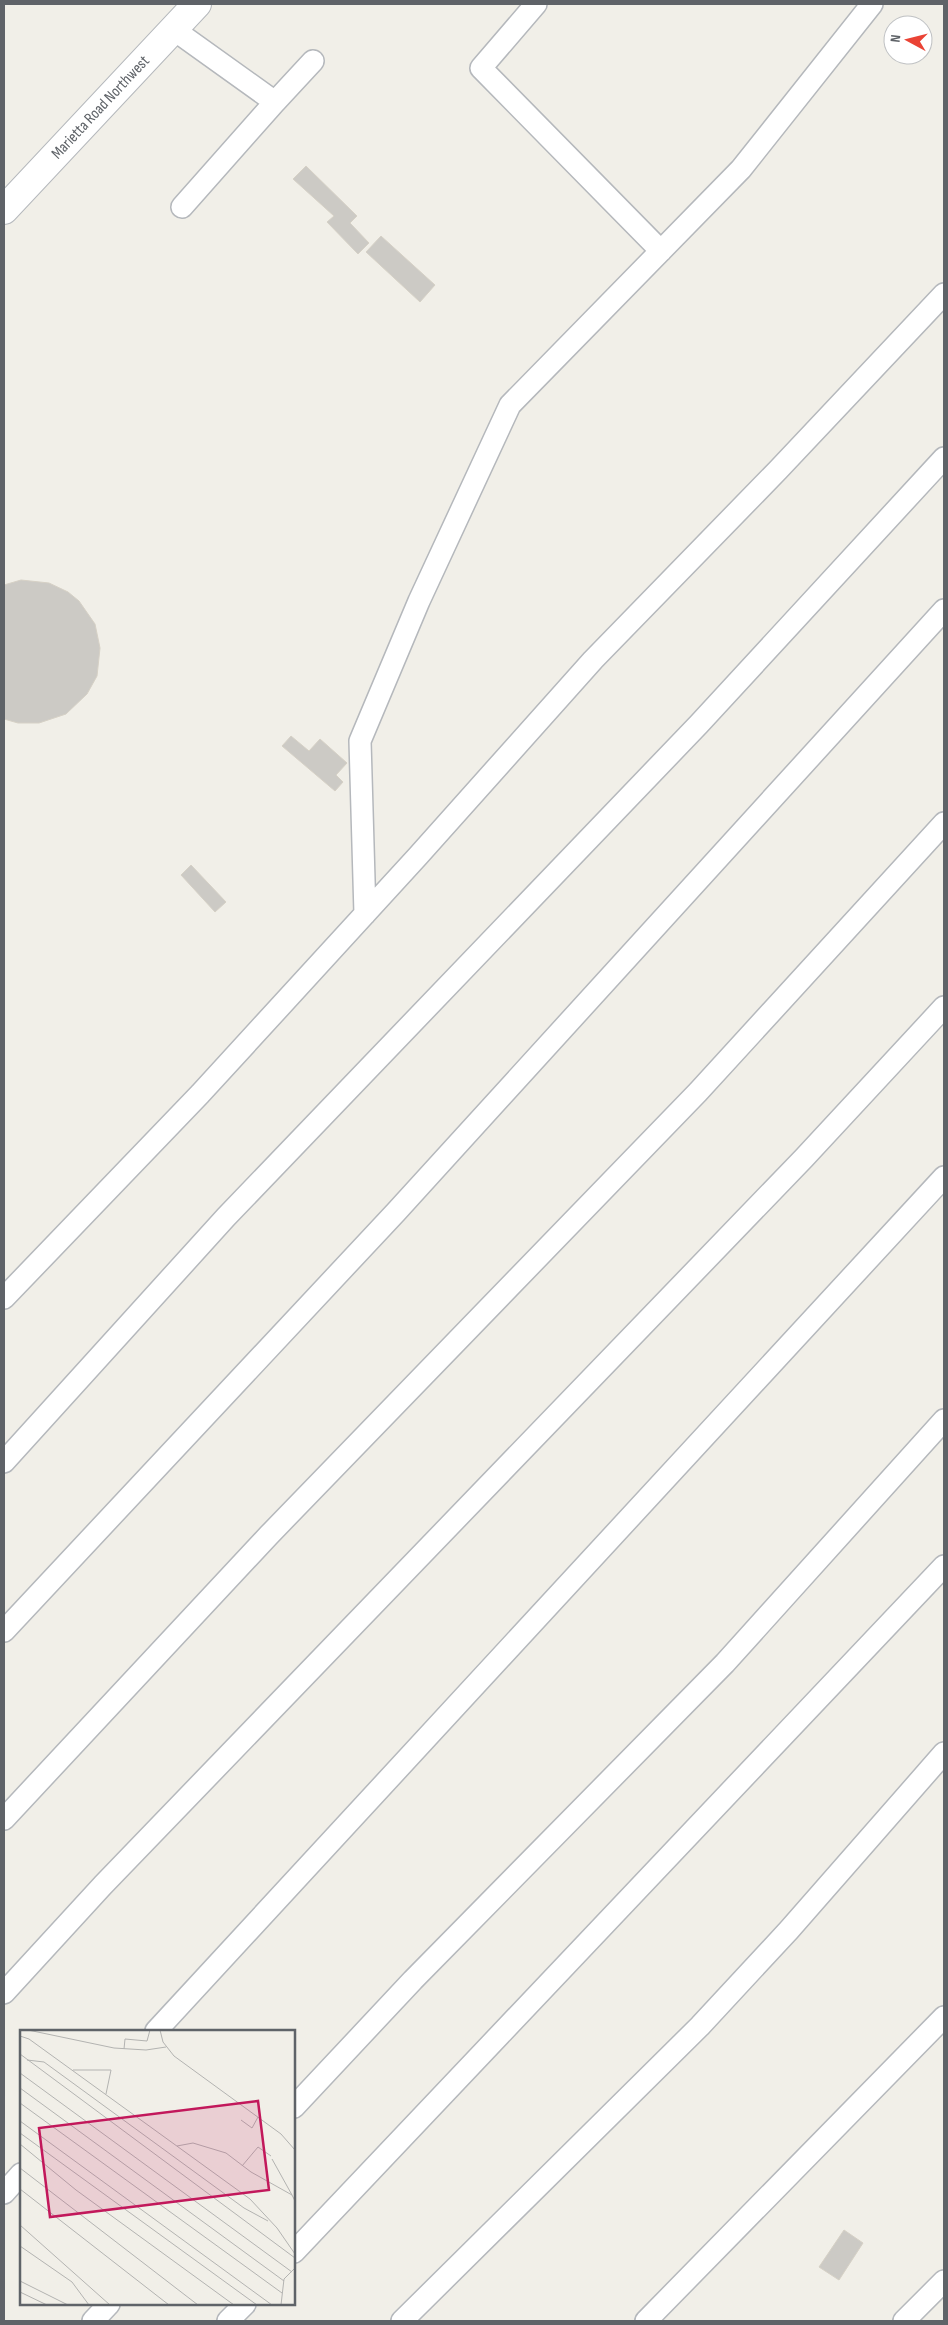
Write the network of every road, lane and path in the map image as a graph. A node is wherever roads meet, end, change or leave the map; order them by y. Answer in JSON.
{"nodes":[{"id":1,"x":197,"y":4,"type":"edge"},
{"id":2,"x":536,"y":4,"type":"edge"},
{"id":3,"x":872,"y":4,"type":"edge"},
{"id":4,"x":173,"y":29,"type":"junction"},
{"id":5,"x":313,"y":61,"type":"dead end"},
{"id":6,"x":275,"y":102,"type":"junction"},
{"id":7,"x":182,"y":207,"type":"dead end"},
{"id":8,"x":4,"y":210,"type":"edge"},
{"id":9,"x":661,"y":251,"type":"junction"},
{"id":10,"x":944,"y":294,"type":"edge"},
{"id":11,"x":944,"y":458,"type":"edge"},
{"id":12,"x":944,"y":610,"type":"edge"},
{"id":13,"x":944,"y":823,"type":"edge"},
{"id":14,"x":365,"y":914,"type":"junction"},
{"id":15,"x":944,"y":1007,"type":"edge"},
{"id":16,"x":944,"y":1178,"type":"edge"},
{"id":17,"x":4,"y":1298,"type":"edge"},
{"id":18,"x":944,"y":1420,"type":"edge"},
{"id":19,"x":4,"y":1462,"type":"edge"},
{"id":20,"x":944,"y":1566,"type":"edge"},
{"id":21,"x":4,"y":1631,"type":"edge"},
{"id":22,"x":944,"y":1753,"type":"edge"},
{"id":23,"x":4,"y":1819,"type":"edge"},
{"id":24,"x":4,"y":1993,"type":"edge"},
{"id":25,"x":944,"y":2017,"type":"edge"},
{"id":26,"x":157,"y":2030,"type":"edge"},
{"id":27,"x":295,"y":2106,"type":"edge"},
{"id":28,"x":20,"y":2175,"type":"edge"},
{"id":29,"x":4,"y":2193,"type":"edge"},
{"id":30,"x":295,"y":2251,"type":"edge"},
{"id":31,"x":944,"y":2281,"type":"edge"},
{"id":32,"x":108,"y":2305,"type":"edge"},
{"id":33,"x":244,"y":2305,"type":"edge"},
{"id":34,"x":93,"y":2321,"type":"edge"},
{"id":35,"x":228,"y":2321,"type":"edge"},
{"id":36,"x":402,"y":2321,"type":"edge"},
{"id":37,"x":646,"y":2321,"type":"edge"},
{"id":38,"x":904,"y":2321,"type":"edge"}],
"edges":[{"from":1,"to":4,"type":"street","name":"Marietta Road Northwest"},
{"from":2,"to":9,"type":"lane"},
{"from":3,"to":9,"type":"lane"},
{"from":4,"to":6,"type":"lane"},
{"from":4,"to":8,"type":"street","name":"Marietta Road Northwest"},
{"from":5,"to":6,"type":"lane"},
{"from":6,"to":7,"type":"lane"},
{"from":9,"to":14,"type":"lane"},
{"from":10,"to":14,"type":"lane"},
{"from":11,"to":19,"type":"lane"},
{"from":12,"to":21,"type":"lane"},
{"from":13,"to":23,"type":"lane"},
{"from":14,"to":17,"type":"lane"},
{"from":15,"to":24,"type":"lane"},
{"from":16,"to":26,"type":"lane"},
{"from":18,"to":27,"type":"lane"},
{"from":20,"to":30,"type":"lane"},
{"from":22,"to":36,"type":"lane"},
{"from":25,"to":37,"type":"lane"},
{"from":28,"to":29,"type":"lane"},
{"from":31,"to":38,"type":"lane"},
{"from":32,"to":34,"type":"lane"},
{"from":33,"to":35,"type":"lane"}]}
